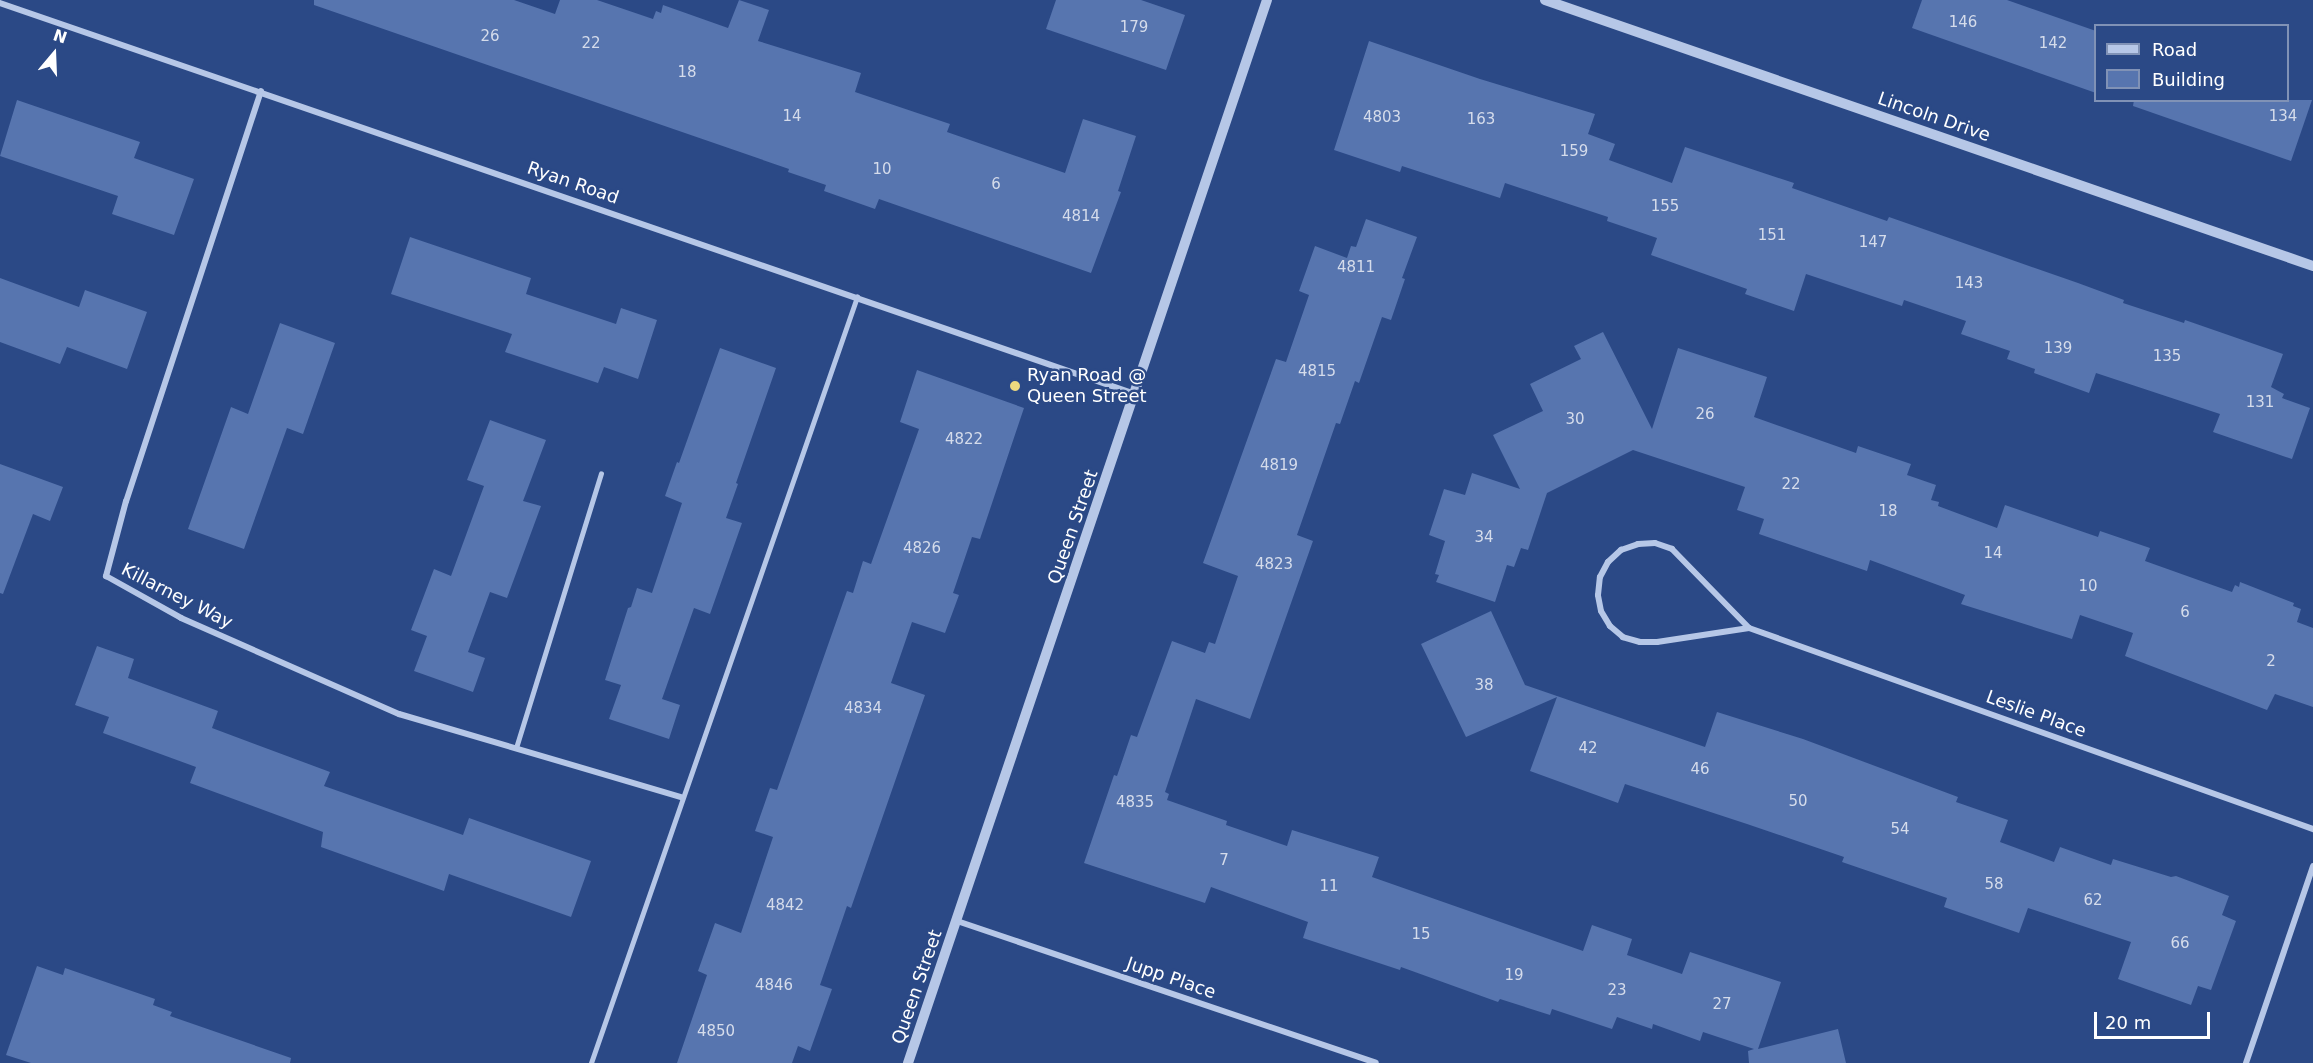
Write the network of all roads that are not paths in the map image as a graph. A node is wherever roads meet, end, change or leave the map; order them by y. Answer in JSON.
{"nodes":[{"id":1,"x":1267,"y":0,"type":"edge"},
{"id":2,"x":1545,"y":0,"type":"edge"},
{"id":3,"x":0,"y":3,"type":"edge"},
{"id":4,"x":261,"y":91,"type":"junction"},
{"id":5,"x":2313,"y":266,"type":"edge"},
{"id":6,"x":857,"y":297,"type":"junction"},
{"id":7,"x":1135,"y":395,"type":"junction"},
{"id":8,"x":601,"y":474,"type":"dead end"},
{"id":9,"x":1749,"y":628,"type":"junction"},
{"id":10,"x":516,"y":748,"type":"junction"},
{"id":11,"x":681,"y":797,"type":"junction"},
{"id":12,"x":2313,"y":829,"type":"edge"},
{"id":13,"x":2313,"y":866,"type":"edge"},
{"id":14,"x":957,"y":921,"type":"junction"},
{"id":15,"x":591,"y":1063,"type":"edge"},
{"id":16,"x":908,"y":1063,"type":"edge"},
{"id":17,"x":1376,"y":1063,"type":"edge"},
{"id":18,"x":2246,"y":1063,"type":"edge"}],
"edges":[{"from":1,"to":7,"type":"street","name":"Queen Street"},
{"from":2,"to":5,"type":"street","name":"Lincoln Drive"},
{"from":3,"to":4,"type":"street","name":"Ryan Road"},
{"from":4,"to":6,"type":"street","name":"Ryan Road"},
{"from":4,"to":10,"type":"street","name":"Killarney Way"},
{"from":6,"to":7,"type":"street","name":"Ryan Road"},
{"from":6,"to":11,"type":"lane"},
{"from":7,"to":14,"type":"street","name":"Queen Street"},
{"from":8,"to":10,"type":"lane"},
{"from":9,"to":9,"type":"street","name":"Leslie Place"},
{"from":9,"to":12,"type":"street","name":"Leslie Place"},
{"from":10,"to":11,"type":"street","name":"Killarney Way"},
{"from":11,"to":15,"type":"lane"},
{"from":13,"to":18,"type":"street"},
{"from":14,"to":16,"type":"street","name":"Queen Street"},
{"from":14,"to":17,"type":"street","name":"Jupp Place"}]}
